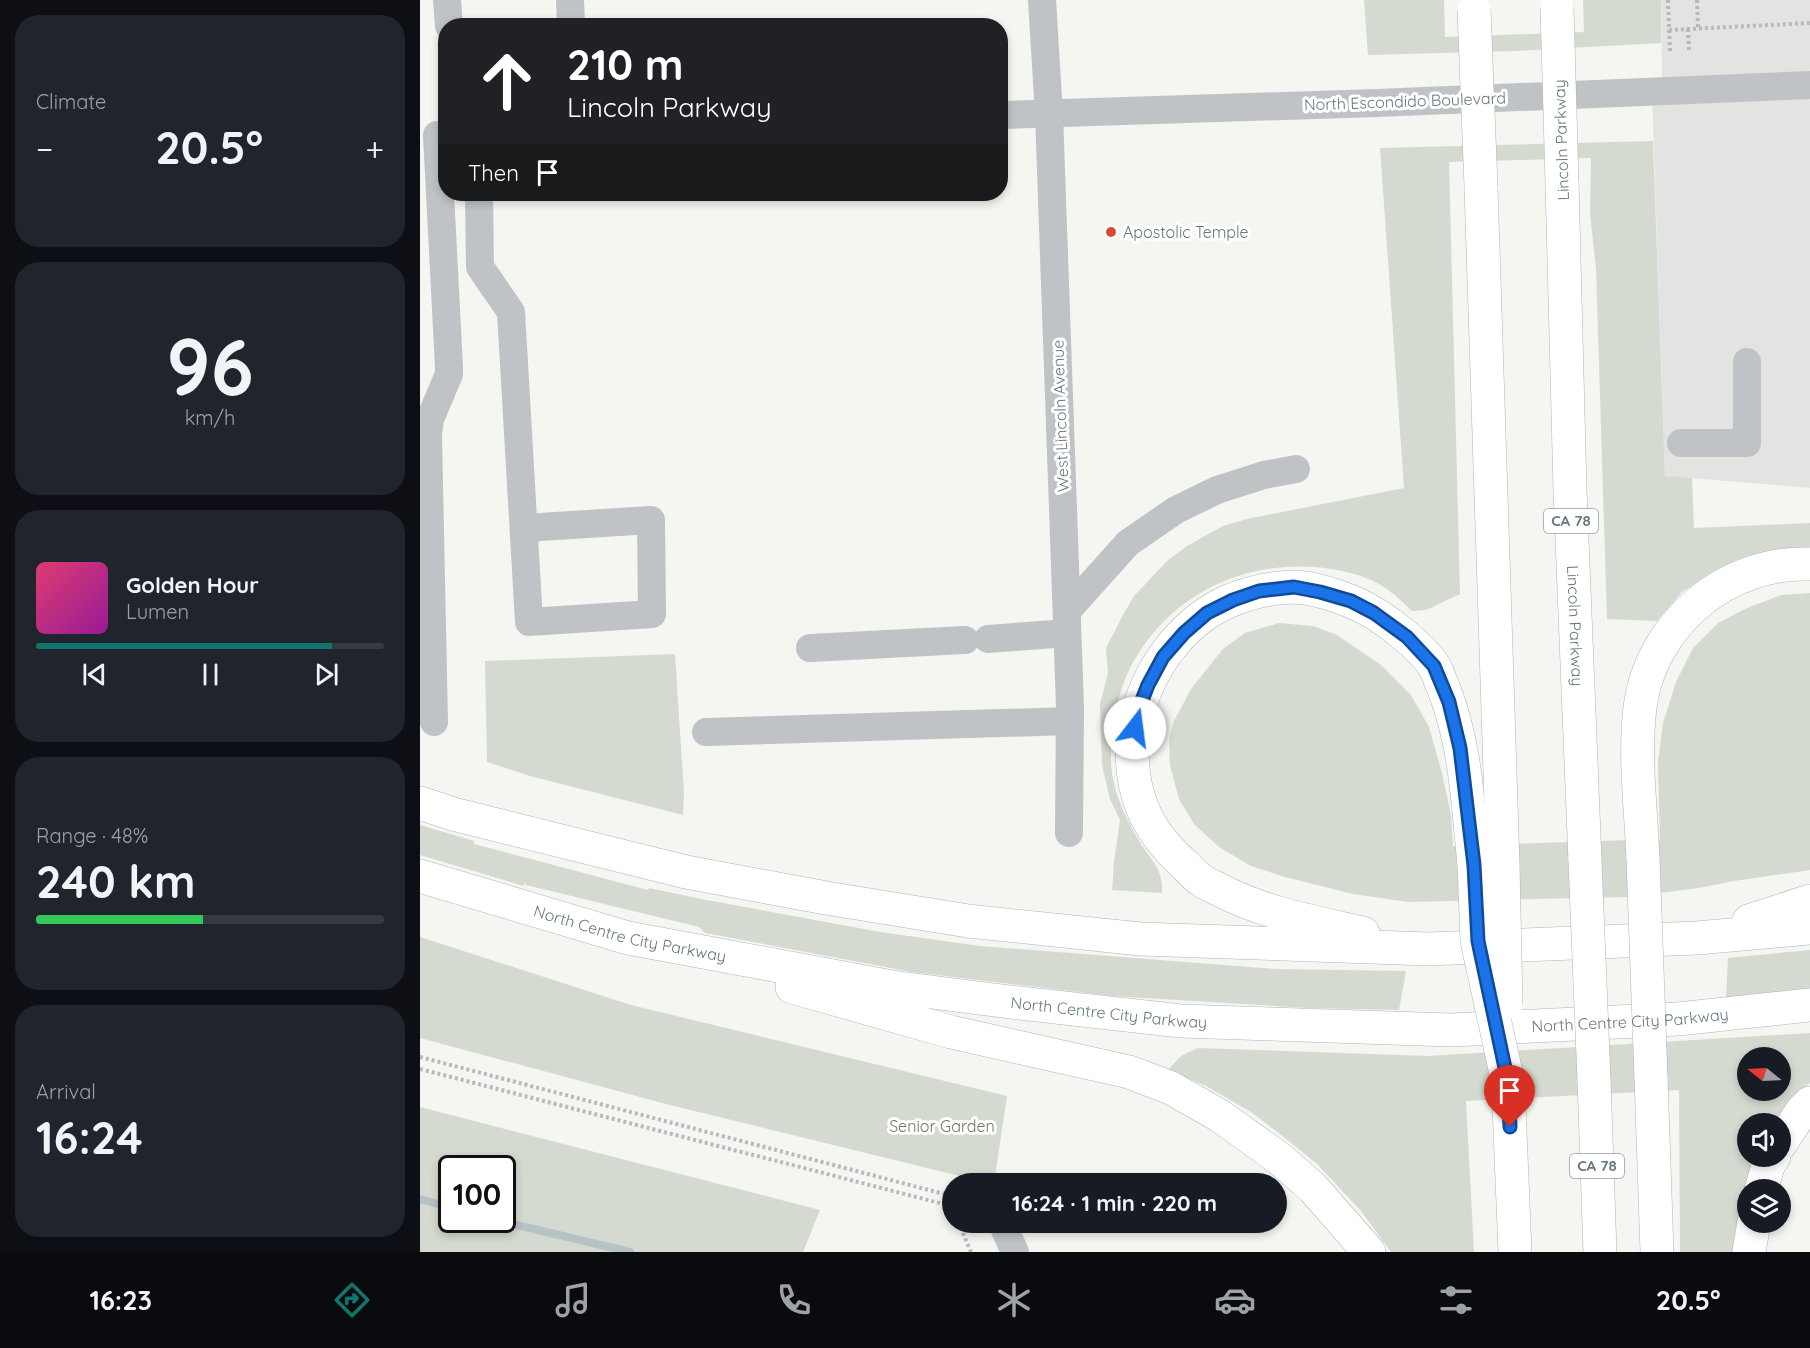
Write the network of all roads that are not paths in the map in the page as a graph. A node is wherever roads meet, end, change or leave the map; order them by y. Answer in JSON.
{"nodes":[{"id":1,"x":447,"y":0,"type":"edge"},
{"id":2,"x":570,"y":0,"type":"edge"},
{"id":3,"x":1042,"y":0,"type":"edge"},
{"id":4,"x":1557,"y":4,"type":"edge"},
{"id":5,"x":1474,"y":5,"type":"edge"},
{"id":6,"x":448,"y":18,"type":"edge"},
{"id":7,"x":570,"y":18,"type":"edge"},
{"id":8,"x":1810,"y":85,"type":"edge"},
{"id":9,"x":1049,"y":114,"type":"junction"},
{"id":10,"x":1008,"y":115,"type":"edge"},
{"id":11,"x":434,"y":135,"type":"edge"},
{"id":12,"x":438,"y":193,"type":"edge"},
{"id":13,"x":439,"y":201,"type":"edge"},
{"id":14,"x":479,"y":201,"type":"edge"},
{"id":15,"x":1747,"y":362,"type":"dead end"},
{"id":16,"x":1681,"y":443,"type":"dead end"},
{"id":17,"x":1296,"y":469,"type":"dead end"},
{"id":18,"x":524,"y":528,"type":"junction"},
{"id":19,"x":1810,"y":564,"type":"edge"},
{"id":20,"x":1067,"y":622,"type":"junction"},
{"id":21,"x":426,"y":637,"type":"edge"},
{"id":22,"x":810,"y":648,"type":"dead end"},
{"id":23,"x":1070,"y":721,"type":"junction"},
{"id":24,"x":434,"y":722,"type":"dead end"},
{"id":25,"x":706,"y":732,"type":"dead end"},
{"id":26,"x":420,"y":803,"type":"edge"},
{"id":27,"x":1069,"y":833,"type":"dead end"},
{"id":28,"x":1488,"y":865,"type":"junction"},
{"id":29,"x":420,"y":876,"type":"edge"},
{"id":30,"x":1810,"y":901,"type":"edge"},
{"id":31,"x":1810,"y":928,"type":"edge"},
{"id":32,"x":628,"y":938,"type":"junction"},
{"id":33,"x":1697,"y":938,"type":"junction"},
{"id":34,"x":1429,"y":949,"type":"junction"},
{"id":35,"x":1810,"y":1005,"type":"edge"},
{"id":36,"x":1810,"y":1103,"type":"edge"},
{"id":37,"x":1791,"y":1128,"type":"edge"},
{"id":38,"x":1752,"y":1233,"type":"edge"},
{"id":39,"x":1369,"y":1252,"type":"edge"},
{"id":40,"x":1515,"y":1252,"type":"edge"},
{"id":41,"x":1600,"y":1252,"type":"edge"},
{"id":42,"x":1657,"y":1252,"type":"edge"},
{"id":43,"x":1749,"y":1252,"type":"edge"}],
"edges":[{"from":1,"to":6,"type":"street"},
{"from":2,"to":7,"type":"street"},
{"from":3,"to":9,"type":"street","name":"West Lincoln Avenue"},
{"from":4,"to":41,"type":"highway","name":"Lincoln Parkway","number":"CA 78","bridge":true},
{"from":5,"to":28,"type":"highway","bridge":true},
{"from":8,"to":9,"type":"street","name":"North Escondido Boulevard"},
{"from":9,"to":10,"type":"street","name":"North Escondido Boulevard"},
{"from":9,"to":20,"type":"street","name":"West Lincoln Avenue"},
{"from":11,"to":12,"type":"street"},
{"from":13,"to":21,"type":"street"},
{"from":14,"to":18,"type":"street"},
{"from":15,"to":16,"type":"street"},
{"from":17,"to":20,"type":"street"},
{"from":18,"to":18,"type":"street"},
{"from":19,"to":42,"type":"highway","bridge":true},
{"from":20,"to":22,"type":"street"},
{"from":20,"to":23,"type":"street","name":"West Lincoln Avenue"},
{"from":21,"to":24,"type":"street"},
{"from":23,"to":25,"type":"street"},
{"from":23,"to":27,"type":"street","name":"West Lincoln Avenue"},
{"from":26,"to":34,"type":"highway"},
{"from":28,"to":34,"type":"highway"},
{"from":28,"to":40,"type":"highway","bridge":true},
{"from":29,"to":32,"type":"highway","name":"North Centre City Parkway"},
{"from":30,"to":33,"type":"highway"},
{"from":31,"to":33,"type":"highway"},
{"from":32,"to":35,"type":"highway","name":"North Centre City Parkway"},
{"from":32,"to":39,"type":"highway"},
{"from":33,"to":34,"type":"highway"},
{"from":36,"to":37,"type":"highway"},
{"from":38,"to":43,"type":"highway"}]}
